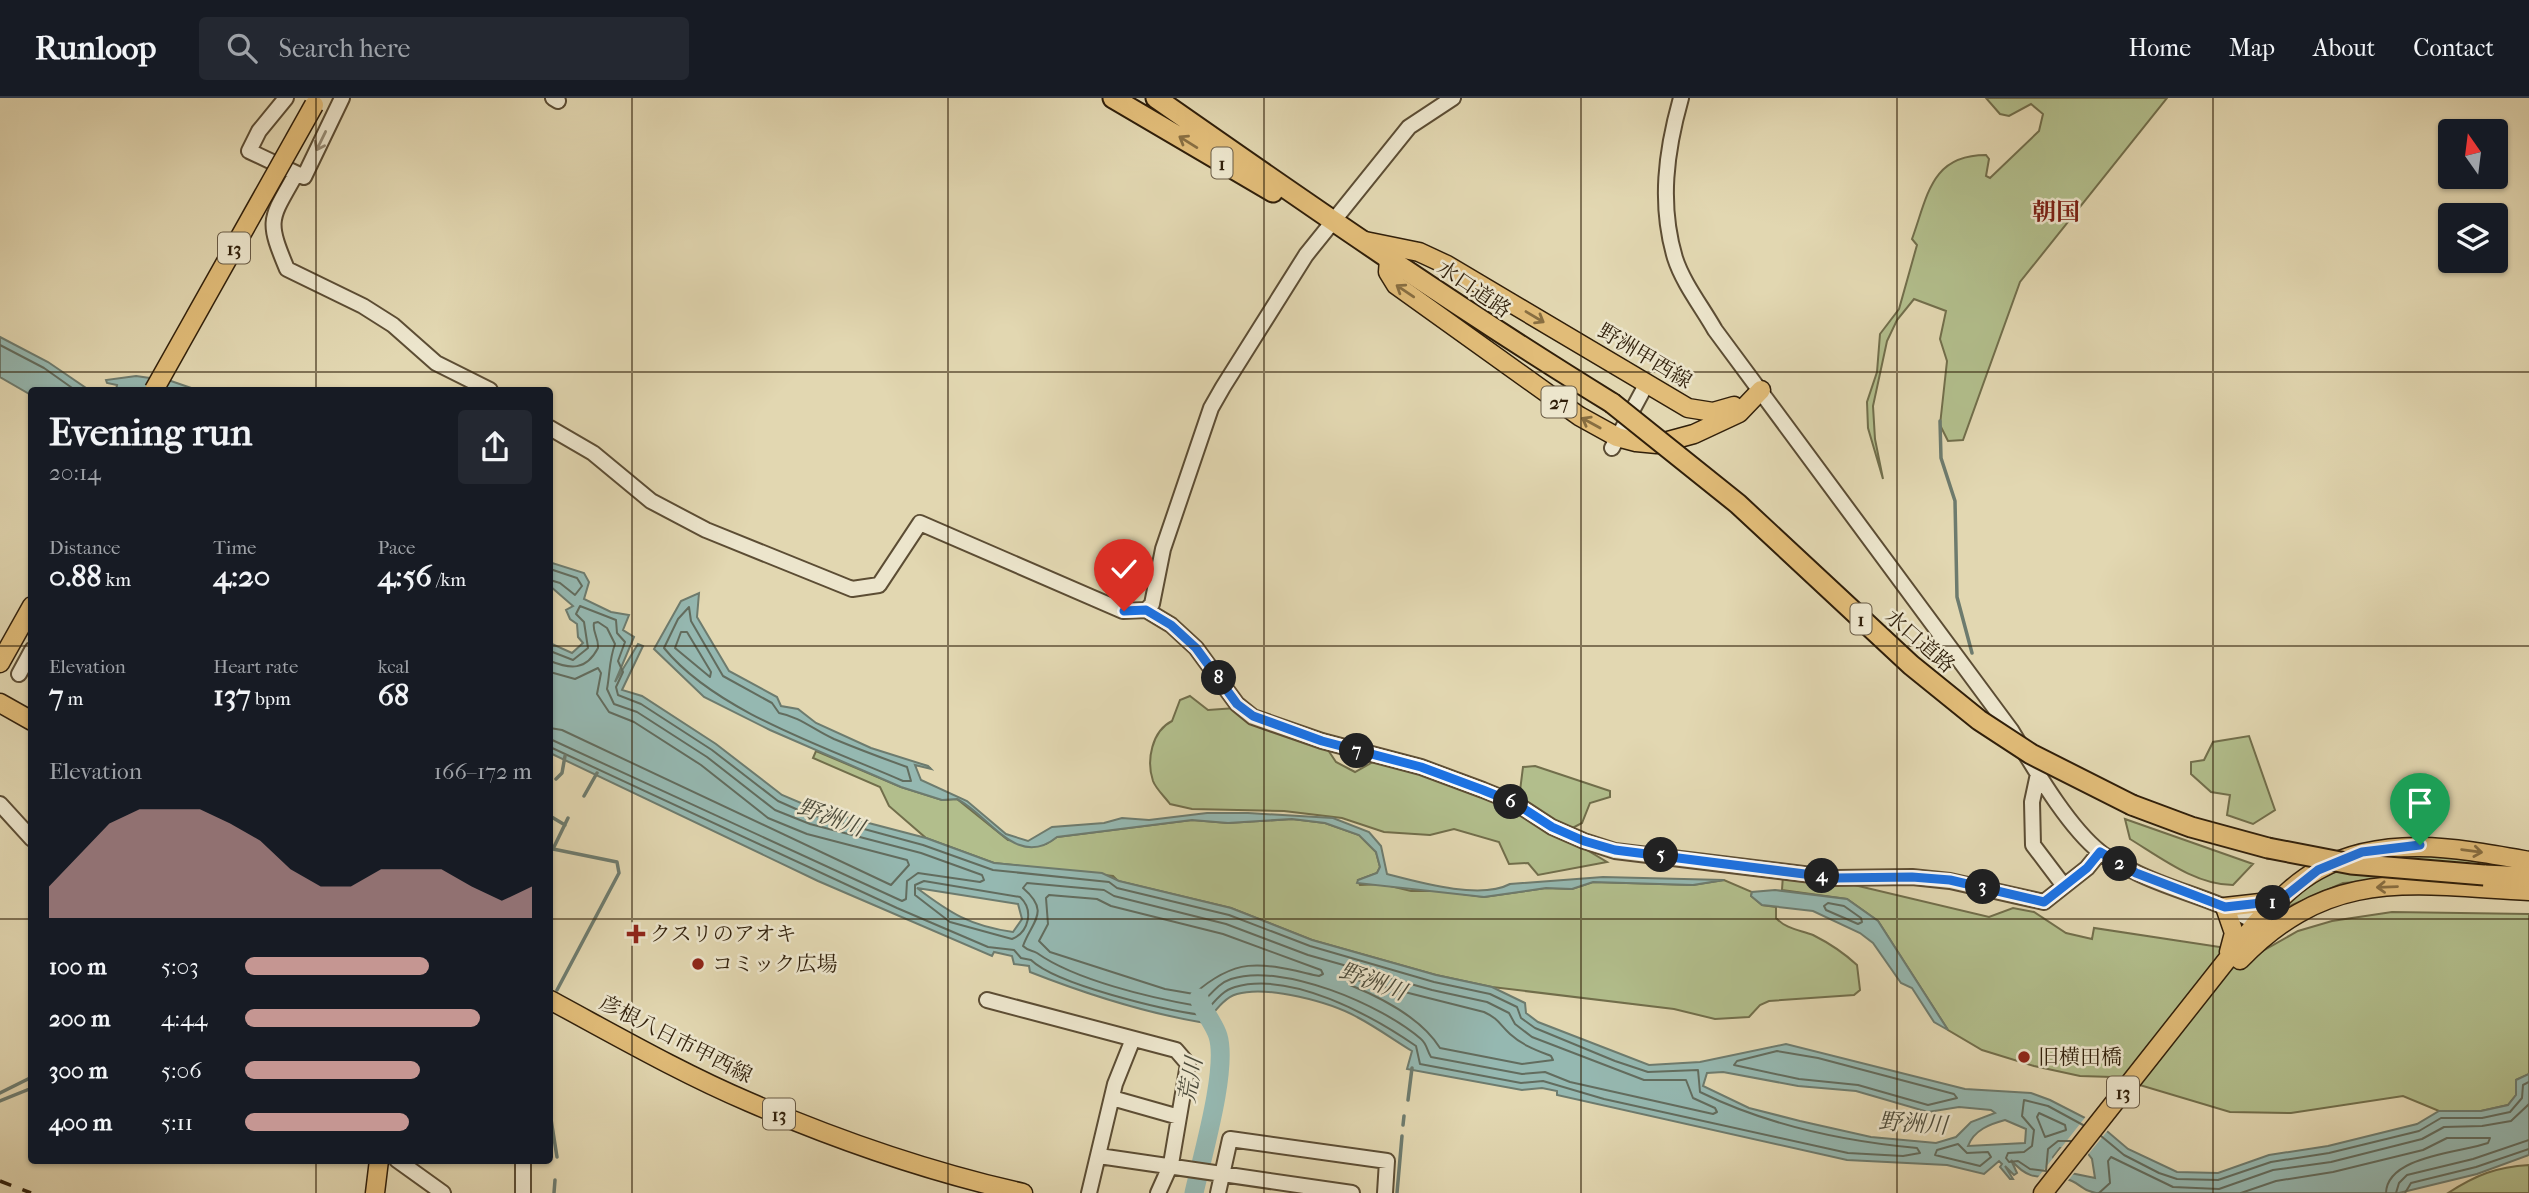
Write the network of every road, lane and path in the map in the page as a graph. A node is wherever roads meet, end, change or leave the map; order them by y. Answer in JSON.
{"nodes":[{"id":1,"x":286,"y":98,"type":"edge"},
{"id":2,"x":342,"y":98,"type":"edge"},
{"id":3,"x":1113,"y":98,"type":"edge"},
{"id":4,"x":1156,"y":98,"type":"edge"},
{"id":5,"x":1453,"y":98,"type":"edge"},
{"id":6,"x":1681,"y":98,"type":"edge"},
{"id":7,"x":316,"y":102,"type":"edge"},
{"id":8,"x":296,"y":174,"type":"junction"},
{"id":9,"x":1333,"y":223,"type":"junction"},
{"id":10,"x":1362,"y":241,"type":"junction"},
{"id":11,"x":1389,"y":259,"type":"junction"},
{"id":12,"x":1647,"y":383,"type":"junction"},
{"id":13,"x":156,"y":387,"type":"edge"},
{"id":14,"x":484,"y":387,"type":"edge"},
{"id":15,"x":1761,"y":390,"type":"junction"},
{"id":16,"x":553,"y":430,"type":"edge"},
{"id":17,"x":1614,"y":442,"type":"junction"},
{"id":18,"x":1146,"y":610,"type":"junction"},
{"id":19,"x":28,"y":618,"type":"edge"},
{"id":20,"x":28,"y":657,"type":"edge"},
{"id":21,"x":0,"y":663,"type":"edge"},
{"id":22,"x":19,"y":674,"type":"dead end"},
{"id":23,"x":0,"y":703,"type":"edge"},
{"id":24,"x":28,"y":718,"type":"edge"},
{"id":25,"x":2038,"y":774,"type":"junction"},
{"id":26,"x":0,"y":804,"type":"edge"},
{"id":27,"x":28,"y":835,"type":"edge"},
{"id":28,"x":2100,"y":852,"type":"junction"},
{"id":29,"x":2529,"y":861,"type":"edge"},
{"id":30,"x":2529,"y":877,"type":"edge"},
{"id":31,"x":2064,"y":886,"type":"junction"},
{"id":32,"x":2529,"y":891,"type":"edge"},
{"id":33,"x":2279,"y":901,"type":"junction"},
{"id":34,"x":2225,"y":907,"type":"junction"},
{"id":35,"x":2297,"y":911,"type":"junction"},
{"id":36,"x":2256,"y":923,"type":"junction"},
{"id":37,"x":2242,"y":944,"type":"junction"},
{"id":38,"x":2203,"y":991,"type":"junction"},
{"id":39,"x":986,"y":1000,"type":"dead end"},
{"id":40,"x":553,"y":1002,"type":"edge"},
{"id":41,"x":1133,"y":1039,"type":"junction"},
{"id":42,"x":1112,"y":1098,"type":"junction"},
{"id":43,"x":1179,"y":1117,"type":"junction"},
{"id":44,"x":1099,"y":1156,"type":"junction"},
{"id":45,"x":379,"y":1164,"type":"edge"},
{"id":46,"x":403,"y":1164,"type":"edge"},
{"id":47,"x":523,"y":1164,"type":"edge"},
{"id":48,"x":1173,"y":1164,"type":"junction"},
{"id":49,"x":1217,"y":1173,"type":"junction"},
{"id":50,"x":375,"y":1193,"type":"edge"},
{"id":51,"x":443,"y":1193,"type":"edge"},
{"id":52,"x":523,"y":1193,"type":"edge"},
{"id":53,"x":1023,"y":1193,"type":"edge"},
{"id":54,"x":1089,"y":1193,"type":"edge"},
{"id":55,"x":1158,"y":1193,"type":"edge"},
{"id":56,"x":1218,"y":1193,"type":"edge"},
{"id":57,"x":1352,"y":1193,"type":"edge"},
{"id":58,"x":1385,"y":1193,"type":"edge"},
{"id":59,"x":2043,"y":1193,"type":"edge"}],
"edges":[{"from":1,"to":8,"type":"street"},
{"from":2,"to":8,"type":"street","one_way":true},
{"from":9,"to":3,"type":"highway","name":"水口道路","number":"1","one_way":true},
{"from":4,"to":9,"type":"highway","name":"水口道路","number":"1"},
{"from":5,"to":9,"type":"street"},
{"from":6,"to":15,"type":"street"},
{"from":7,"to":13,"type":"main road","number":"13","bridge":true},
{"from":8,"to":14,"type":"street"},
{"from":9,"to":10,"type":"highway","name":"水口道路","number":"1"},
{"from":9,"to":18,"type":"street"},
{"from":10,"to":11,"type":"highway","name":"水口道路","number":"1"},
{"from":10,"to":12,"type":"main road","name":"野洲甲西線","one_way":true},
{"from":17,"to":11,"type":"main road","number":"27","one_way":true},
{"from":11,"to":30,"type":"highway","name":"水口道路","number":"1","bridge":true},
{"from":12,"to":15,"type":"main road","name":"野洲甲西線"},
{"from":12,"to":17,"type":"street"},
{"from":15,"to":17,"type":"main road","number":"27"},
{"from":15,"to":25,"type":"street"},
{"from":16,"to":18,"type":"street"},
{"from":18,"to":31,"type":"street"},
{"from":19,"to":21,"type":"main road"},
{"from":20,"to":22,"type":"street"},
{"from":23,"to":24,"type":"main road"},
{"from":25,"to":28,"type":"street"},
{"from":25,"to":31,"type":"street"},
{"from":26,"to":27,"type":"street"},
{"from":28,"to":31,"type":"street"},
{"from":28,"to":34,"type":"street"},
{"from":33,"to":29,"type":"main road","number":"13","one_way":true},
{"from":32,"to":35,"type":"main road","number":"13","one_way":true},
{"from":33,"to":34,"type":"main road"},
{"from":33,"to":36,"type":"main road","number":"13"},
{"from":34,"to":36,"type":"street"},
{"from":34,"to":37,"type":"main road"},
{"from":35,"to":36,"type":"main road","number":"13"},
{"from":35,"to":37,"type":"main road","number":"13"},
{"from":36,"to":37,"type":"main road","number":"13"},
{"from":37,"to":38,"type":"main road","number":"13"},
{"from":37,"to":38,"type":"main road","number":"13"},
{"from":38,"to":59,"type":"main road","number":"13"},
{"from":39,"to":41,"type":"street"},
{"from":40,"to":53,"type":"main road","name":"彦根八日市甲西線","number":"13"},
{"from":41,"to":42,"type":"street"},
{"from":41,"to":43,"type":"street"},
{"from":42,"to":43,"type":"street"},
{"from":42,"to":44,"type":"street"},
{"from":43,"to":48,"type":"street"},
{"from":44,"to":48,"type":"street"},
{"from":44,"to":54,"type":"street"},
{"from":45,"to":50,"type":"main road"},
{"from":46,"to":51,"type":"street"},
{"from":47,"to":52,"type":"street"},
{"from":48,"to":49,"type":"street"},
{"from":48,"to":55,"type":"street"},
{"from":49,"to":56,"type":"street"},
{"from":49,"to":57,"type":"street"},
{"from":49,"to":58,"type":"street"}]}
